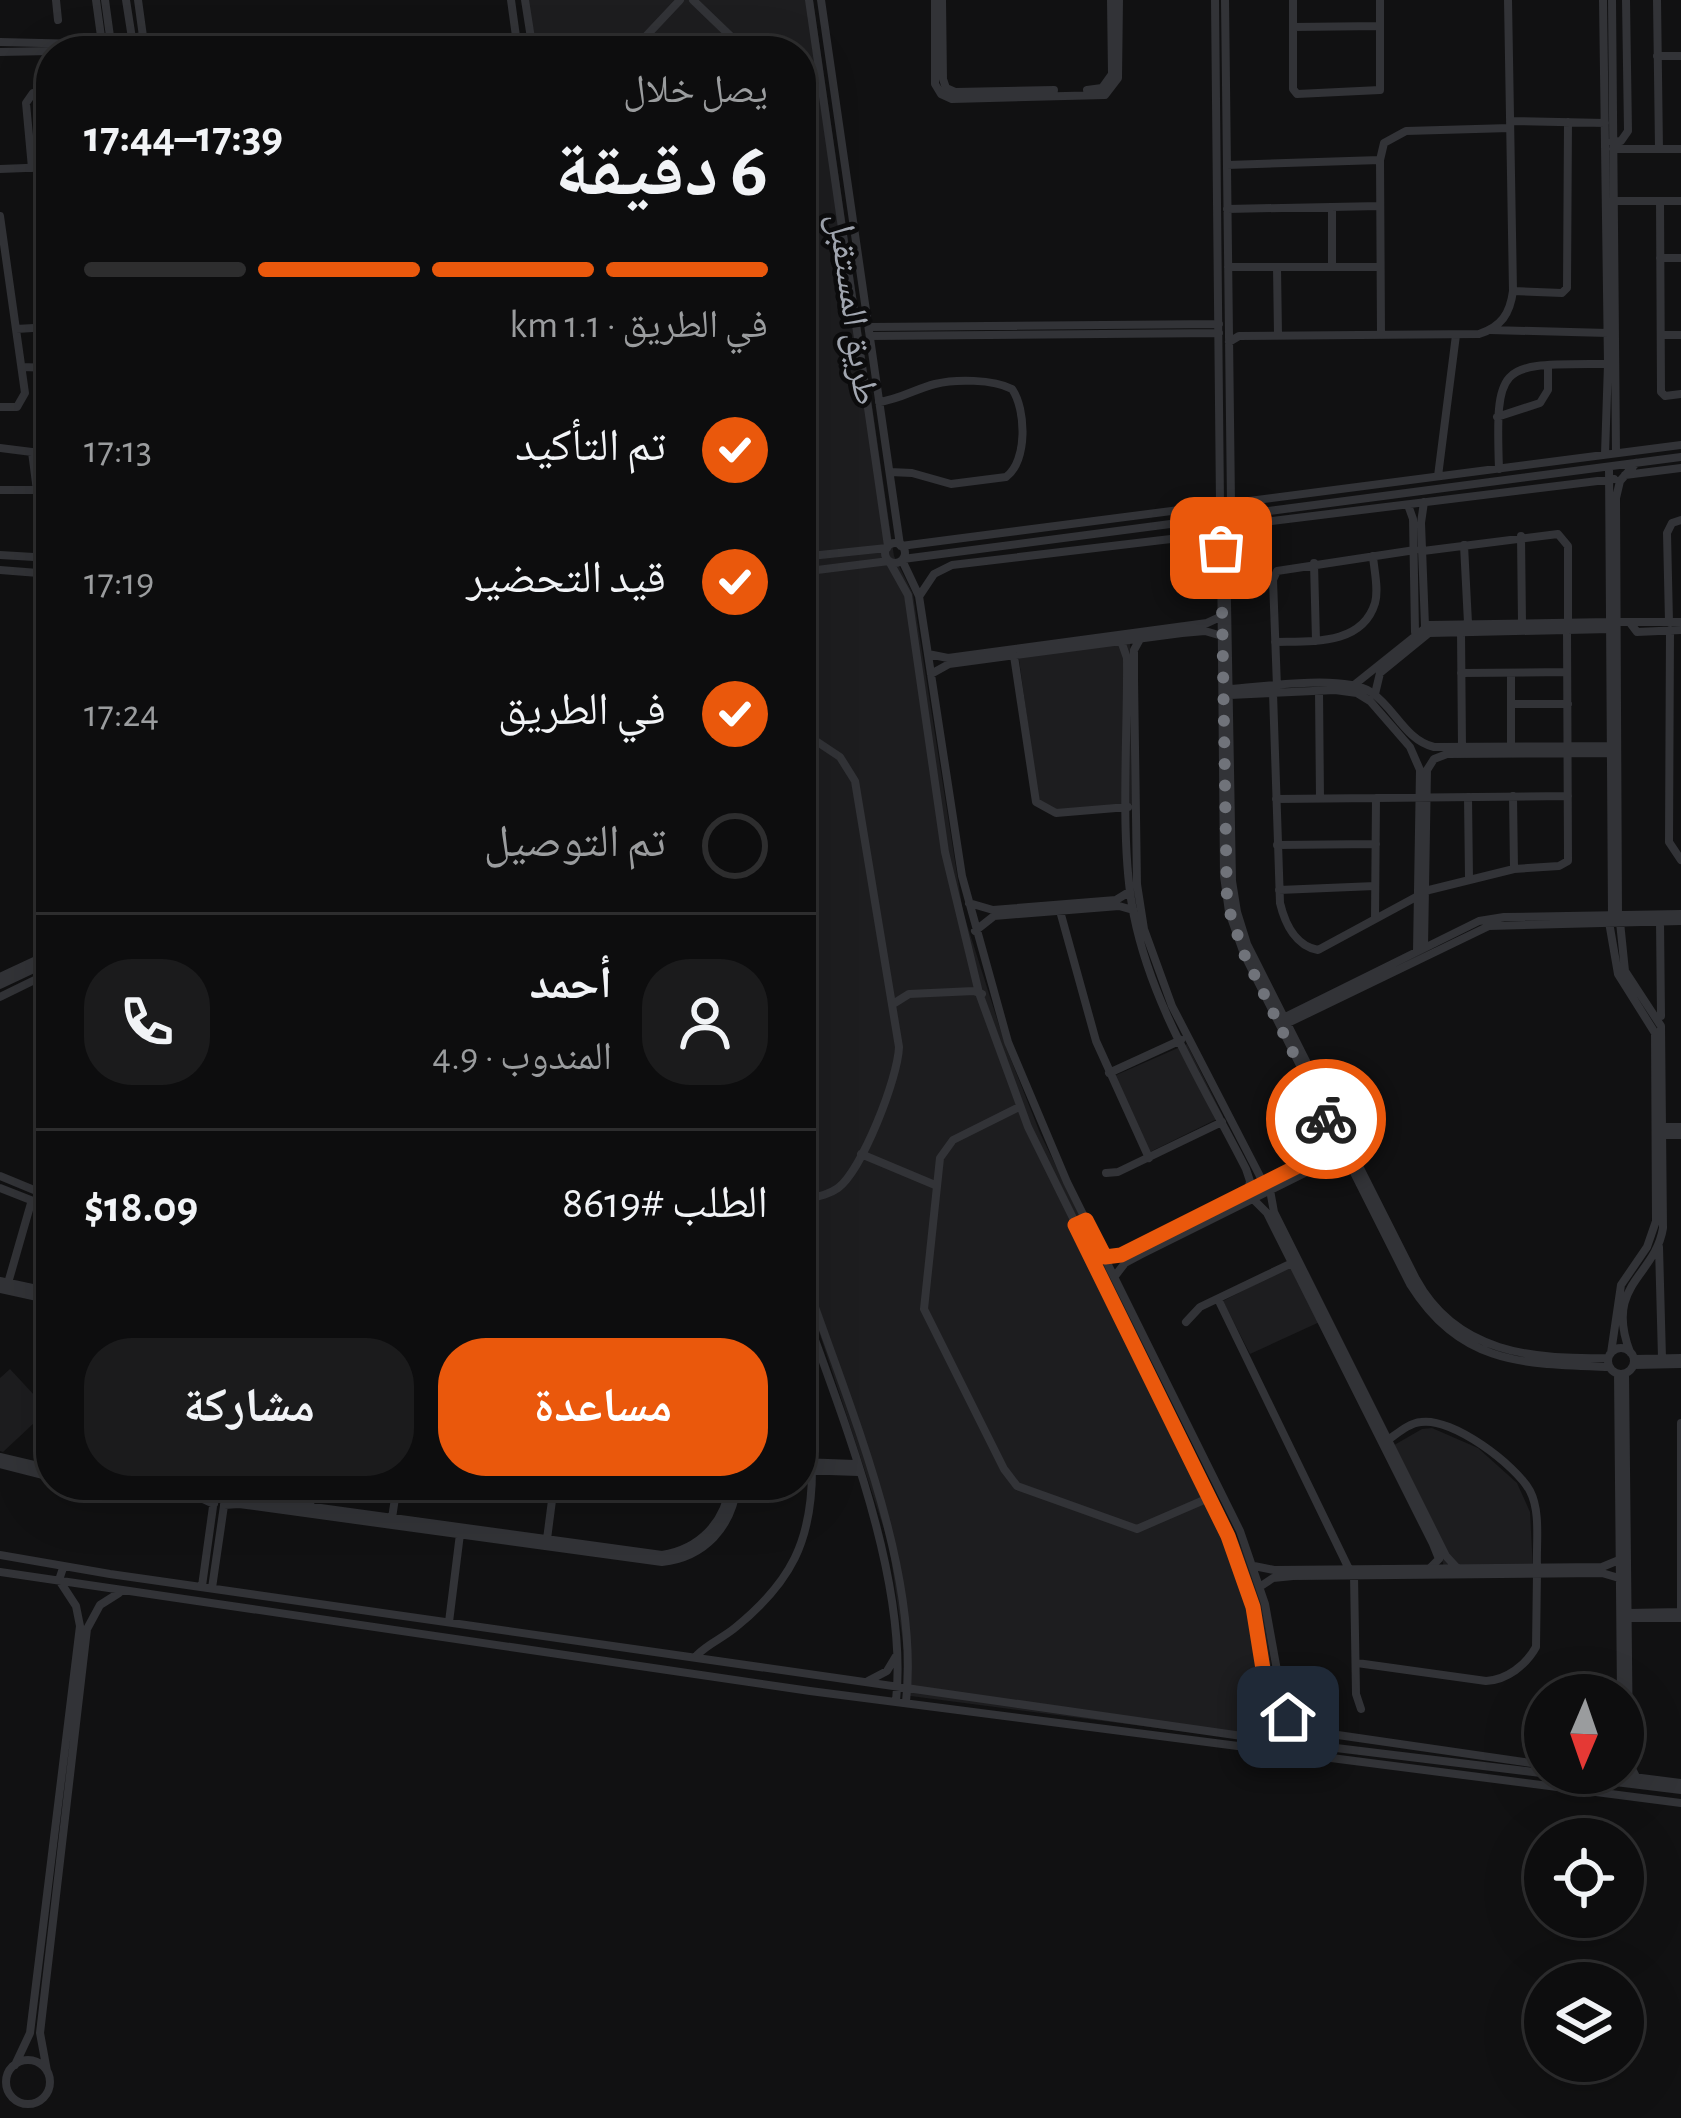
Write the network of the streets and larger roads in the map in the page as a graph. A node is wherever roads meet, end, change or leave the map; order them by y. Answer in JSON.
{"nodes":[{"id":1,"x":56,"y":0,"type":"edge"},
{"id":2,"x":100,"y":0,"type":"edge"},
{"id":3,"x":126,"y":0,"type":"edge"},
{"id":4,"x":138,"y":0,"type":"edge"},
{"id":5,"x":511,"y":0,"type":"edge"},
{"id":6,"x":525,"y":0,"type":"edge"},
{"id":7,"x":680,"y":0,"type":"edge"},
{"id":8,"x":693,"y":0,"type":"edge"},
{"id":9,"x":809,"y":0,"type":"edge"},
{"id":10,"x":820,"y":0,"type":"edge"},
{"id":11,"x":939,"y":0,"type":"edge"},
{"id":12,"x":1115,"y":0,"type":"edge"},
{"id":13,"x":1215,"y":0,"type":"edge"},
{"id":14,"x":1225,"y":0,"type":"edge"},
{"id":15,"x":1293,"y":0,"type":"edge"},
{"id":16,"x":1380,"y":0,"type":"edge"},
{"id":17,"x":1508,"y":0,"type":"edge"},
{"id":18,"x":1607,"y":0,"type":"edge"},
{"id":19,"x":1626,"y":0,"type":"edge"},
{"id":20,"x":1657,"y":0,"type":"edge"},
{"id":21,"x":58,"y":20,"type":"dead end"},
{"id":22,"x":1380,"y":26,"type":"junction"},
{"id":23,"x":1293,"y":27,"type":"junction"},
{"id":24,"x":105,"y":36,"type":"edge"},
{"id":25,"x":132,"y":36,"type":"edge"},
{"id":26,"x":143,"y":36,"type":"edge"},
{"id":27,"x":516,"y":36,"type":"edge"},
{"id":28,"x":530,"y":36,"type":"edge"},
{"id":29,"x":646,"y":36,"type":"edge"},
{"id":30,"x":730,"y":36,"type":"edge"},
{"id":31,"x":814,"y":36,"type":"edge"},
{"id":32,"x":0,"y":42,"type":"edge"},
{"id":33,"x":36,"y":43,"type":"edge"},
{"id":34,"x":816,"y":48,"type":"edge"},
{"id":35,"x":36,"y":51,"type":"edge"},
{"id":36,"x":0,"y":52,"type":"edge"},
{"id":37,"x":1658,"y":56,"type":"junction"},
{"id":38,"x":1681,"y":56,"type":"edge"},
{"id":39,"x":36,"y":93,"type":"edge"},
{"id":40,"x":1608,"y":100,"type":"junction"},
{"id":41,"x":1568,"y":122,"type":"junction"},
{"id":42,"x":1605,"y":123,"type":"junction"},
{"id":43,"x":1510,"y":125,"type":"junction"},
{"id":44,"x":1221,"y":133,"type":"junction"},
{"id":45,"x":1612,"y":146,"type":"junction"},
{"id":46,"x":1659,"y":149,"type":"junction"},
{"id":47,"x":1681,"y":149,"type":"edge"},
{"id":48,"x":1379,"y":160,"type":"junction"},
{"id":49,"x":1226,"y":165,"type":"junction"},
{"id":50,"x":32,"y":168,"type":"junction"},
{"id":51,"x":36,"y":168,"type":"edge"},
{"id":52,"x":0,"y":169,"type":"edge"},
{"id":53,"x":1681,"y":200,"type":"edge"},
{"id":54,"x":1614,"y":201,"type":"junction"},
{"id":55,"x":1660,"y":201,"type":"junction"},
{"id":56,"x":1380,"y":206,"type":"junction"},
{"id":57,"x":1332,"y":207,"type":"junction"},
{"id":58,"x":1227,"y":208,"type":"junction"},
{"id":59,"x":0,"y":216,"type":"edge"},
{"id":60,"x":2,"y":248,"type":"edge"},
{"id":61,"x":1660,"y":258,"type":"junction"},
{"id":62,"x":1681,"y":258,"type":"edge"},
{"id":63,"x":1228,"y":267,"type":"junction"},
{"id":64,"x":1277,"y":267,"type":"junction"},
{"id":65,"x":1332,"y":267,"type":"junction"},
{"id":66,"x":1380,"y":267,"type":"junction"},
{"id":67,"x":1513,"y":291,"type":"junction"},
{"id":68,"x":36,"y":327,"type":"edge"},
{"id":69,"x":16,"y":328,"type":"junction"},
{"id":70,"x":1223,"y":329,"type":"junction"},
{"id":71,"x":1490,"y":330,"type":"junction"},
{"id":72,"x":870,"y":332,"type":"junction"},
{"id":73,"x":1608,"y":333,"type":"junction"},
{"id":74,"x":1381,"y":334,"type":"junction"},
{"id":75,"x":1278,"y":335,"type":"junction"},
{"id":76,"x":1456,"y":335,"type":"junction"},
{"id":77,"x":1661,"y":335,"type":"junction"},
{"id":78,"x":1681,"y":335,"type":"edge"},
{"id":79,"x":1239,"y":336,"type":"junction"},
{"id":80,"x":1229,"y":342,"type":"junction"},
{"id":81,"x":1608,"y":364,"type":"junction"},
{"id":82,"x":1549,"y":365,"type":"junction"},
{"id":83,"x":22,"y":367,"type":"junction"},
{"id":84,"x":36,"y":367,"type":"edge"},
{"id":85,"x":1224,"y":377,"type":"junction"},
{"id":86,"x":1681,"y":394,"type":"edge"},
{"id":87,"x":879,"y":402,"type":"junction"},
{"id":88,"x":0,"y":407,"type":"edge"},
{"id":89,"x":1497,"y":417,"type":"junction"},
{"id":90,"x":1611,"y":423,"type":"junction"},
{"id":91,"x":1681,"y":445,"type":"edge"},
{"id":92,"x":0,"y":448,"type":"edge"},
{"id":93,"x":1616,"y":453,"type":"junction"},
{"id":94,"x":1605,"y":455,"type":"junction"},
{"id":95,"x":1681,"y":457,"type":"edge"},
{"id":96,"x":1636,"y":463,"type":"junction"},
{"id":97,"x":1609,"y":467,"type":"junction"},
{"id":98,"x":1681,"y":468,"type":"edge"},
{"id":99,"x":1499,"y":469,"type":"junction"},
{"id":100,"x":890,"y":472,"type":"junction"},
{"id":101,"x":1624,"y":475,"type":"junction"},
{"id":102,"x":1443,"y":476,"type":"junction"},
{"id":103,"x":36,"y":478,"type":"edge"},
{"id":104,"x":1613,"y":482,"type":"junction"},
{"id":105,"x":1448,"y":488,"type":"junction"},
{"id":106,"x":0,"y":490,"type":"edge"},
{"id":107,"x":36,"y":491,"type":"edge"},
{"id":108,"x":1424,"y":502,"type":"junction"},
{"id":109,"x":1226,"y":504,"type":"junction"},
{"id":110,"x":1406,"y":504,"type":"junction"},
{"id":111,"x":895,"y":510,"type":"junction"},
{"id":112,"x":883,"y":512,"type":"junction"},
{"id":113,"x":1240,"y":515,"type":"junction"},
{"id":114,"x":1417,"y":515,"type":"junction"},
{"id":115,"x":1205,"y":520,"type":"junction"},
{"id":116,"x":1681,"y":520,"type":"edge"},
{"id":117,"x":1229,"y":531,"type":"junction"},
{"id":118,"x":1215,"y":534,"type":"junction"},
{"id":119,"x":1521,"y":536,"type":"junction"},
{"id":120,"x":1464,"y":544,"type":"junction"},
{"id":121,"x":900,"y":546,"type":"junction"},
{"id":122,"x":888,"y":547,"type":"junction"},
{"id":123,"x":1419,"y":550,"type":"junction"},
{"id":124,"x":0,"y":555,"type":"edge"},
{"id":125,"x":816,"y":555,"type":"edge"},
{"id":126,"x":1373,"y":556,"type":"junction"},
{"id":127,"x":36,"y":557,"type":"edge"},
{"id":128,"x":902,"y":560,"type":"junction"},
{"id":129,"x":889,"y":561,"type":"junction"},
{"id":130,"x":1314,"y":563,"type":"junction"},
{"id":131,"x":816,"y":570,"type":"edge"},
{"id":132,"x":0,"y":571,"type":"edge"},
{"id":133,"x":36,"y":573,"type":"edge"},
{"id":134,"x":1419,"y":589,"type":"junction"},
{"id":135,"x":919,"y":596,"type":"junction"},
{"id":136,"x":1222,"y":616,"type":"junction"},
{"id":137,"x":1522,"y":623,"type":"junction"},
{"id":138,"x":1425,"y":626,"type":"junction"},
{"id":139,"x":1567,"y":626,"type":"junction"},
{"id":140,"x":1669,"y":626,"type":"junction"},
{"id":141,"x":1681,"y":626,"type":"edge"},
{"id":142,"x":1202,"y":627,"type":"junction"},
{"id":143,"x":1464,"y":627,"type":"junction"},
{"id":144,"x":1614,"y":627,"type":"junction"},
{"id":145,"x":1415,"y":633,"type":"junction"},
{"id":146,"x":1222,"y":636,"type":"junction"},
{"id":147,"x":1140,"y":639,"type":"junction"},
{"id":148,"x":1120,"y":641,"type":"junction"},
{"id":149,"x":1316,"y":641,"type":"junction"},
{"id":150,"x":1276,"y":642,"type":"junction"},
{"id":151,"x":927,"y":654,"type":"junction"},
{"id":152,"x":1014,"y":656,"type":"junction"},
{"id":153,"x":1130,"y":658,"type":"junction"},
{"id":154,"x":948,"y":661,"type":"junction"},
{"id":155,"x":1567,"y":672,"type":"junction"},
{"id":156,"x":1511,"y":673,"type":"junction"},
{"id":157,"x":1461,"y":674,"type":"junction"},
{"id":158,"x":930,"y":675,"type":"junction"},
{"id":159,"x":1669,"y":677,"type":"junction"},
{"id":160,"x":1681,"y":677,"type":"edge"},
{"id":161,"x":1354,"y":685,"type":"junction"},
{"id":162,"x":1275,"y":690,"type":"junction"},
{"id":163,"x":1318,"y":691,"type":"junction"},
{"id":164,"x":1230,"y":692,"type":"junction"},
{"id":165,"x":1615,"y":693,"type":"junction"},
{"id":166,"x":1375,"y":696,"type":"junction"},
{"id":167,"x":1511,"y":704,"type":"junction"},
{"id":168,"x":1568,"y":704,"type":"junction"},
{"id":169,"x":816,"y":741,"type":"edge"},
{"id":170,"x":1462,"y":747,"type":"junction"},
{"id":171,"x":1511,"y":747,"type":"junction"},
{"id":172,"x":1568,"y":750,"type":"junction"},
{"id":173,"x":1612,"y":750,"type":"junction"},
{"id":174,"x":1669,"y":760,"type":"junction"},
{"id":175,"x":1681,"y":760,"type":"edge"},
{"id":176,"x":1227,"y":761,"type":"junction"},
{"id":177,"x":1513,"y":796,"type":"junction"},
{"id":178,"x":1568,"y":796,"type":"junction"},
{"id":179,"x":1423,"y":797,"type":"junction"},
{"id":180,"x":1468,"y":797,"type":"junction"},
{"id":181,"x":1320,"y":798,"type":"junction"},
{"id":182,"x":1376,"y":798,"type":"junction"},
{"id":183,"x":1276,"y":799,"type":"junction"},
{"id":184,"x":1128,"y":808,"type":"junction"},
{"id":185,"x":1669,"y":811,"type":"junction"},
{"id":186,"x":1681,"y":811,"type":"edge"},
{"id":187,"x":1376,"y":844,"type":"junction"},
{"id":188,"x":1277,"y":845,"type":"junction"},
{"id":189,"x":1681,"y":860,"type":"edge"},
{"id":190,"x":1514,"y":868,"type":"junction"},
{"id":191,"x":1469,"y":879,"type":"junction"},
{"id":192,"x":1376,"y":886,"type":"junction"},
{"id":193,"x":1279,"y":890,"type":"junction"},
{"id":194,"x":1130,"y":891,"type":"junction"},
{"id":195,"x":1422,"y":894,"type":"junction"},
{"id":196,"x":968,"y":902,"type":"junction"},
{"id":197,"x":1110,"y":904,"type":"junction"},
{"id":198,"x":1133,"y":910,"type":"junction"},
{"id":199,"x":1060,"y":911,"type":"junction"},
{"id":200,"x":998,"y":912,"type":"junction"},
{"id":201,"x":1681,"y":917,"type":"edge"},
{"id":202,"x":1615,"y":918,"type":"junction"},
{"id":203,"x":1376,"y":920,"type":"junction"},
{"id":204,"x":1660,"y":921,"type":"junction"},
{"id":205,"x":974,"y":932,"type":"junction"},
{"id":206,"x":1421,"y":949,"type":"junction"},
{"id":207,"x":1248,"y":953,"type":"junction"},
{"id":208,"x":36,"y":964,"type":"edge"},
{"id":209,"x":36,"y":979,"type":"edge"},
{"id":210,"x":989,"y":980,"type":"junction"},
{"id":211,"x":0,"y":981,"type":"edge"},
{"id":212,"x":977,"y":991,"type":"junction"},
{"id":213,"x":0,"y":997,"type":"edge"},
{"id":214,"x":995,"y":1000,"type":"junction"},
{"id":215,"x":892,"y":1006,"type":"junction"},
{"id":216,"x":1286,"y":1020,"type":"junction"},
{"id":217,"x":1177,"y":1024,"type":"junction"},
{"id":218,"x":1661,"y":1026,"type":"junction"},
{"id":219,"x":1181,"y":1040,"type":"junction"},
{"id":220,"x":1658,"y":1067,"type":"junction"},
{"id":221,"x":1108,"y":1073,"type":"junction"},
{"id":222,"x":1019,"y":1107,"type":"junction"},
{"id":223,"x":1222,"y":1121,"type":"junction"},
{"id":224,"x":1662,"y":1131,"type":"junction"},
{"id":225,"x":1681,"y":1131,"type":"edge"},
{"id":226,"x":1336,"y":1138,"type":"junction"},
{"id":227,"x":861,"y":1154,"type":"junction"},
{"id":228,"x":1149,"y":1158,"type":"junction"},
{"id":229,"x":1325,"y":1158,"type":"junction"},
{"id":230,"x":1346,"y":1158,"type":"junction"},
{"id":231,"x":1248,"y":1167,"type":"junction"},
{"id":232,"x":1659,"y":1169,"type":"junction"},
{"id":233,"x":1106,"y":1173,"type":"dead end"},
{"id":234,"x":0,"y":1176,"type":"edge"},
{"id":235,"x":935,"y":1185,"type":"junction"},
{"id":236,"x":1267,"y":1187,"type":"junction"},
{"id":237,"x":0,"y":1188,"type":"edge"},
{"id":238,"x":36,"y":1191,"type":"edge"},
{"id":239,"x":816,"y":1196,"type":"edge"},
{"id":240,"x":1251,"y":1196,"type":"junction"},
{"id":241,"x":31,"y":1203,"type":"junction"},
{"id":242,"x":36,"y":1204,"type":"edge"},
{"id":243,"x":1272,"y":1216,"type":"junction"},
{"id":244,"x":1086,"y":1220,"type":"junction"},
{"id":245,"x":1075,"y":1225,"type":"junction"},
{"id":246,"x":1659,"y":1246,"type":"junction"},
{"id":247,"x":1138,"y":1252,"type":"junction"},
{"id":248,"x":1398,"y":1252,"type":"junction"},
{"id":249,"x":1105,"y":1257,"type":"junction"},
{"id":250,"x":1292,"y":1263,"type":"junction"},
{"id":251,"x":1115,"y":1277,"type":"junction"},
{"id":252,"x":3,"y":1284,"type":"edge"},
{"id":253,"x":36,"y":1292,"type":"edge"},
{"id":254,"x":1218,"y":1299,"type":"junction"},
{"id":255,"x":816,"y":1313,"type":"edge"},
{"id":256,"x":1186,"y":1322,"type":"dead end"},
{"id":257,"x":816,"y":1351,"type":"edge"},
{"id":258,"x":1632,"y":1358,"type":"junction"},
{"id":259,"x":1662,"y":1358,"type":"junction"},
{"id":260,"x":1681,"y":1361,"type":"edge"},
{"id":261,"x":1614,"y":1365,"type":"junction"},
{"id":262,"x":1681,"y":1424,"type":"edge"},
{"id":263,"x":1388,"y":1440,"type":"junction"},
{"id":264,"x":1205,"y":1459,"type":"junction"},
{"id":265,"x":0,"y":1460,"type":"edge"},
{"id":266,"x":1194,"y":1464,"type":"junction"},
{"id":267,"x":816,"y":1467,"type":"edge"},
{"id":268,"x":856,"y":1468,"type":"junction"},
{"id":269,"x":36,"y":1469,"type":"edge"},
{"id":270,"x":1210,"y":1497,"type":"junction"},
{"id":271,"x":207,"y":1500,"type":"edge"},
{"id":272,"x":220,"y":1500,"type":"edge"},
{"id":273,"x":277,"y":1500,"type":"edge"},
{"id":274,"x":311,"y":1500,"type":"edge"},
{"id":275,"x":395,"y":1500,"type":"edge"},
{"id":276,"x":552,"y":1500,"type":"edge"},
{"id":277,"x":728,"y":1500,"type":"edge"},
{"id":278,"x":807,"y":1500,"type":"edge"},
{"id":279,"x":219,"y":1504,"type":"junction"},
{"id":280,"x":310,"y":1507,"type":"junction"},
{"id":281,"x":330,"y":1513,"type":"junction"},
{"id":282,"x":392,"y":1518,"type":"junction"},
{"id":283,"x":460,"y":1534,"type":"junction"},
{"id":284,"x":712,"y":1534,"type":"junction"},
{"id":285,"x":547,"y":1539,"type":"junction"},
{"id":286,"x":1436,"y":1543,"type":"junction"},
{"id":287,"x":0,"y":1555,"type":"edge"},
{"id":288,"x":1681,"y":1558,"type":"edge"},
{"id":289,"x":1618,"y":1560,"type":"junction"},
{"id":290,"x":42,"y":1563,"type":"junction"},
{"id":291,"x":1254,"y":1566,"type":"junction"},
{"id":292,"x":64,"y":1567,"type":"junction"},
{"id":293,"x":1430,"y":1568,"type":"junction"},
{"id":294,"x":1457,"y":1568,"type":"junction"},
{"id":295,"x":1537,"y":1570,"type":"junction"},
{"id":296,"x":1593,"y":1570,"type":"junction"},
{"id":297,"x":0,"y":1572,"type":"edge"},
{"id":298,"x":1293,"y":1572,"type":"junction"},
{"id":299,"x":1351,"y":1572,"type":"junction"},
{"id":300,"x":1618,"y":1578,"type":"junction"},
{"id":301,"x":41,"y":1580,"type":"junction"},
{"id":302,"x":60,"y":1582,"type":"junction"},
{"id":303,"x":1261,"y":1586,"type":"junction"},
{"id":304,"x":207,"y":1587,"type":"junction"},
{"id":305,"x":122,"y":1592,"type":"junction"},
{"id":306,"x":313,"y":1602,"type":"junction"},
{"id":307,"x":338,"y":1606,"type":"junction"},
{"id":308,"x":1681,"y":1613,"type":"edge"},
{"id":309,"x":1628,"y":1616,"type":"junction"},
{"id":310,"x":311,"y":1619,"type":"junction"},
{"id":311,"x":449,"y":1622,"type":"junction"},
{"id":312,"x":336,"y":1623,"type":"junction"},
{"id":313,"x":724,"y":1637,"type":"junction"},
{"id":314,"x":897,"y":1655,"type":"junction"},
{"id":315,"x":696,"y":1656,"type":"junction"},
{"id":316,"x":714,"y":1659,"type":"junction"},
{"id":317,"x":1357,"y":1663,"type":"junction"},
{"id":318,"x":814,"y":1674,"type":"junction"},
{"id":319,"x":1620,"y":1674,"type":"edge"},
{"id":320,"x":1628,"y":1674,"type":"edge"},
{"id":321,"x":863,"y":1681,"type":"junction"},
{"id":322,"x":902,"y":1687,"type":"junction"},
{"id":323,"x":811,"y":1691,"type":"junction"},
{"id":324,"x":1281,"y":1697,"type":"junction"},
{"id":325,"x":1268,"y":1700,"type":"junction"},
{"id":326,"x":901,"y":1702,"type":"junction"},
{"id":327,"x":1361,"y":1709,"type":"dead end"},
{"id":328,"x":1069,"y":1711,"type":"junction"},
{"id":329,"x":1094,"y":1720,"type":"junction"},
{"id":330,"x":1064,"y":1723,"type":"junction"},
{"id":331,"x":1270,"y":1740,"type":"junction"},
{"id":332,"x":1524,"y":1762,"type":"edge"},
{"id":333,"x":1460,"y":1765,"type":"junction"},
{"id":334,"x":1508,"y":1771,"type":"junction"},
{"id":335,"x":1524,"y":1772,"type":"edge"},
{"id":336,"x":1468,"y":1777,"type":"junction"},
{"id":337,"x":1514,"y":1782,"type":"junction"},
{"id":338,"x":1644,"y":1783,"type":"edge"},
{"id":339,"x":1681,"y":1787,"type":"edge"},
{"id":340,"x":1681,"y":1803,"type":"edge"},
{"id":341,"x":37,"y":2017,"type":"junction"},
{"id":342,"x":15,"y":2065,"type":"junction"},
{"id":343,"x":47,"y":2072,"type":"junction"},
{"id":344,"x":18,"y":2102,"type":"junction"},
{"id":345,"x":19,"y":2116,"type":"edge"}],
"edges":[{"from":1,"to":21,"type":"street"},
{"from":2,"to":24,"type":"street"},
{"from":3,"to":25,"type":"street"},
{"from":4,"to":26,"type":"street"},
{"from":5,"to":27,"type":"street"},
{"from":6,"to":28,"type":"street"},
{"from":7,"to":29,"type":"street"},
{"from":8,"to":30,"type":"street"},
{"from":9,"to":31,"type":"street","name":"طريق المستقبل"},
{"from":10,"to":72,"type":"street","name":"طريق المستقبل"},
{"from":11,"to":12,"type":"street"},
{"from":13,"to":44,"type":"street"},
{"from":14,"to":44,"type":"street"},
{"from":15,"to":23,"type":"street"},
{"from":16,"to":22,"type":"street"},
{"from":17,"to":43,"type":"street"},
{"from":18,"to":40,"type":"street"},
{"from":19,"to":45,"type":"street"},
{"from":20,"to":37,"type":"street"},
{"from":22,"to":23,"type":"street"},
{"from":22,"to":23,"type":"street"},
{"from":32,"to":33,"type":"street"},
{"from":34,"to":112,"type":"street","name":"طريق المستقبل"},
{"from":35,"to":36,"type":"street"},
{"from":37,"to":38,"type":"street"},
{"from":37,"to":46,"type":"street"},
{"from":39,"to":50,"type":"street"},
{"from":40,"to":42,"type":"street"},
{"from":40,"to":45,"type":"street"},
{"from":41,"to":42,"type":"street"},
{"from":41,"to":43,"type":"street"},
{"from":41,"to":67,"type":"street"},
{"from":42,"to":73,"type":"street"},
{"from":43,"to":48,"type":"street"},
{"from":43,"to":67,"type":"street"},
{"from":44,"to":49,"type":"street"},
{"from":44,"to":70,"type":"street"},
{"from":45,"to":46,"type":"street"},
{"from":45,"to":54,"type":"street"},
{"from":46,"to":47,"type":"street"},
{"from":48,"to":49,"type":"street"},
{"from":48,"to":56,"type":"street"},
{"from":49,"to":58,"type":"street"},
{"from":50,"to":51,"type":"street"},
{"from":50,"to":52,"type":"street"},
{"from":53,"to":55,"type":"street"},
{"from":54,"to":55,"type":"street"},
{"from":54,"to":90,"type":"street"},
{"from":55,"to":61,"type":"street"},
{"from":56,"to":57,"type":"street"},
{"from":56,"to":66,"type":"street"},
{"from":57,"to":58,"type":"street"},
{"from":57,"to":65,"type":"street"},
{"from":58,"to":63,"type":"street"},
{"from":59,"to":60,"type":"street"},
{"from":60,"to":69,"type":"street"},
{"from":61,"to":62,"type":"street"},
{"from":61,"to":77,"type":"street"},
{"from":63,"to":64,"type":"street"},
{"from":63,"to":70,"type":"street"},
{"from":64,"to":65,"type":"street"},
{"from":64,"to":75,"type":"street"},
{"from":65,"to":66,"type":"street"},
{"from":66,"to":74,"type":"street"},
{"from":67,"to":71,"type":"street"},
{"from":68,"to":69,"type":"street"},
{"from":69,"to":83,"type":"street"},
{"from":70,"to":72,"type":"street"},
{"from":70,"to":79,"type":"street"},
{"from":70,"to":80,"type":"street"},
{"from":70,"to":85,"type":"street"},
{"from":71,"to":73,"type":"street"},
{"from":71,"to":76,"type":"street"},
{"from":72,"to":87,"type":"street","name":"طريق المستقبل"},
{"from":73,"to":81,"type":"street"},
{"from":74,"to":75,"type":"street"},
{"from":74,"to":76,"type":"street"},
{"from":75,"to":79,"type":"street"},
{"from":76,"to":102,"type":"street"},
{"from":77,"to":78,"type":"street"},
{"from":77,"to":86,"type":"street"},
{"from":79,"to":80,"type":"street"},
{"from":80,"to":85,"type":"street"},
{"from":81,"to":82,"type":"street"},
{"from":81,"to":90,"type":"street"},
{"from":82,"to":89,"type":"street"},
{"from":82,"to":89,"type":"street"},
{"from":83,"to":84,"type":"street"},
{"from":83,"to":88,"type":"street"},
{"from":85,"to":109,"type":"street"},
{"from":87,"to":100,"type":"street","name":"طريق المستقبل"},
{"from":87,"to":100,"type":"street"},
{"from":89,"to":99,"type":"street"},
{"from":90,"to":93,"type":"street"},
{"from":90,"to":94,"type":"street"},
{"from":91,"to":93,"type":"street"},
{"from":92,"to":103,"type":"street"},
{"from":93,"to":94,"type":"street"},
{"from":94,"to":99,"type":"street"},
{"from":95,"to":96,"type":"street"},
{"from":96,"to":97,"type":"street"},
{"from":96,"to":101,"type":"street"},
{"from":97,"to":104,"type":"street"},
{"from":97,"to":105,"type":"street"},
{"from":98,"to":101,"type":"street"},
{"from":99,"to":102,"type":"street"},
{"from":100,"to":111,"type":"street","name":"طريق المستقبل"},
{"from":101,"to":104,"type":"street"},
{"from":102,"to":105,"type":"street"},
{"from":102,"to":109,"type":"street"},
{"from":104,"to":108,"type":"street"},
{"from":104,"to":144,"type":"street"},
{"from":105,"to":113,"type":"street"},
{"from":106,"to":107,"type":"street"},
{"from":108,"to":110,"type":"street"},
{"from":108,"to":114,"type":"street"},
{"from":109,"to":121,"type":"street"},
{"from":110,"to":114,"type":"street"},
{"from":110,"to":117,"type":"street"},
{"from":111,"to":112,"type":"street"},
{"from":111,"to":121,"type":"street","name":"طريق المستقبل"},
{"from":112,"to":122,"type":"street","name":"طريق المستقبل"},
{"from":113,"to":115,"type":"street"},
{"from":113,"to":117,"type":"street"},
{"from":114,"to":123,"type":"street"},
{"from":115,"to":118,"type":"street"},
{"from":115,"to":128,"type":"street"},
{"from":116,"to":140,"type":"street"},
{"from":117,"to":118,"type":"street"},
{"from":117,"to":164,"type":"street"},
{"from":118,"to":135,"type":"street"},
{"from":118,"to":136,"type":"street"},
{"from":119,"to":120,"type":"street"},
{"from":119,"to":137,"type":"street"},
{"from":119,"to":139,"type":"street"},
{"from":120,"to":123,"type":"street"},
{"from":120,"to":143,"type":"street"},
{"from":121,"to":122,"type":"street"},
{"from":121,"to":128,"type":"street","name":"طريق المستقبل"},
{"from":122,"to":125,"type":"street"},
{"from":122,"to":129,"type":"street","name":"طريق المستقبل"},
{"from":123,"to":126,"type":"street"},
{"from":123,"to":134,"type":"street"},
{"from":124,"to":127,"type":"street"},
{"from":126,"to":130,"type":"street"},
{"from":126,"to":149,"type":"street"},
{"from":128,"to":129,"type":"street"},
{"from":128,"to":135,"type":"street","name":"طريق المستقبل"},
{"from":129,"to":131,"type":"street"},
{"from":129,"to":212,"type":"street","name":"طريق المستقبل"},
{"from":130,"to":149,"type":"street"},
{"from":130,"to":150,"type":"street"},
{"from":132,"to":133,"type":"street"},
{"from":134,"to":138,"type":"street"},
{"from":134,"to":145,"type":"street"},
{"from":135,"to":151,"type":"street","name":"طريق المستقبل"},
{"from":136,"to":142,"type":"street"},
{"from":136,"to":146,"type":"street"},
{"from":137,"to":139,"type":"street"},
{"from":137,"to":143,"type":"street"},
{"from":138,"to":143,"type":"street"},
{"from":138,"to":145,"type":"street"},
{"from":139,"to":143,"type":"street"},
{"from":139,"to":144,"type":"street"},
{"from":139,"to":155,"type":"street"},
{"from":140,"to":141,"type":"street"},
{"from":140,"to":144,"type":"street"},
{"from":140,"to":159,"type":"street"},
{"from":142,"to":146,"type":"street"},
{"from":142,"to":147,"type":"street"},
{"from":142,"to":154,"type":"street"},
{"from":143,"to":157,"type":"street"},
{"from":143,"to":166,"type":"street"},
{"from":144,"to":165,"type":"street"},
{"from":145,"to":161,"type":"street"},
{"from":146,"to":176,"type":"street"},
{"from":147,"to":148,"type":"street"},
{"from":147,"to":153,"type":"street"},
{"from":148,"to":152,"type":"street"},
{"from":148,"to":153,"type":"street"},
{"from":149,"to":150,"type":"street"},
{"from":150,"to":162,"type":"street"},
{"from":151,"to":154,"type":"street"},
{"from":151,"to":158,"type":"street","name":"طريق المستقبل"},
{"from":152,"to":154,"type":"street"},
{"from":152,"to":184,"type":"street"},
{"from":153,"to":184,"type":"street"},
{"from":153,"to":217,"type":"street"},
{"from":154,"to":158,"type":"street"},
{"from":155,"to":156,"type":"street"},
{"from":155,"to":168,"type":"street"},
{"from":156,"to":157,"type":"street"},
{"from":156,"to":167,"type":"street"},
{"from":157,"to":170,"type":"street"},
{"from":158,"to":196,"type":"street","name":"طريق المستقبل"},
{"from":159,"to":160,"type":"street"},
{"from":159,"to":174,"type":"street"},
{"from":161,"to":162,"type":"street"},
{"from":161,"to":166,"type":"street"},
{"from":162,"to":163,"type":"street"},
{"from":162,"to":164,"type":"street"},
{"from":162,"to":183,"type":"street"},
{"from":163,"to":179,"type":"street"},
{"from":163,"to":181,"type":"street"},
{"from":164,"to":176,"type":"street"},
{"from":165,"to":173,"type":"street"},
{"from":165,"to":202,"type":"street"},
{"from":166,"to":170,"type":"street"},
{"from":167,"to":168,"type":"street"},
{"from":167,"to":171,"type":"street"},
{"from":168,"to":172,"type":"street"},
{"from":169,"to":215,"type":"street"},
{"from":170,"to":171,"type":"street"},
{"from":171,"to":172,"type":"street"},
{"from":172,"to":173,"type":"street"},
{"from":172,"to":178,"type":"street"},
{"from":172,"to":179,"type":"street"},
{"from":173,"to":202,"type":"street"},
{"from":174,"to":175,"type":"street"},
{"from":174,"to":185,"type":"street"},
{"from":176,"to":207,"type":"street"},
{"from":177,"to":178,"type":"street"},
{"from":177,"to":180,"type":"street"},
{"from":177,"to":190,"type":"street"},
{"from":178,"to":190,"type":"street"},
{"from":179,"to":180,"type":"street"},
{"from":179,"to":182,"type":"street"},
{"from":179,"to":195,"type":"street"},
{"from":180,"to":191,"type":"street"},
{"from":181,"to":182,"type":"street"},
{"from":181,"to":183,"type":"street"},
{"from":182,"to":187,"type":"street"},
{"from":183,"to":188,"type":"street"},
{"from":184,"to":194,"type":"street"},
{"from":185,"to":186,"type":"street"},
{"from":185,"to":189,"type":"street"},
{"from":187,"to":188,"type":"street"},
{"from":187,"to":192,"type":"street"},
{"from":188,"to":193,"type":"street"},
{"from":190,"to":191,"type":"street"},
{"from":191,"to":195,"type":"street"},
{"from":192,"to":193,"type":"street"},
{"from":192,"to":203,"type":"street"},
{"from":193,"to":203,"type":"street"},
{"from":194,"to":197,"type":"street"},
{"from":194,"to":198,"type":"street"},
{"from":195,"to":203,"type":"street"},
{"from":195,"to":206,"type":"street"},
{"from":196,"to":200,"type":"street"},
{"from":196,"to":205,"type":"street","name":"طريق المستقبل"},
{"from":197,"to":198,"type":"street"},
{"from":197,"to":199,"type":"street"},
{"from":197,"to":200,"type":"street"},
{"from":198,"to":217,"type":"street"},
{"from":199,"to":200,"type":"street"},
{"from":199,"to":221,"type":"street"},
{"from":200,"to":205,"type":"street"},
{"from":201,"to":202,"type":"street"},
{"from":201,"to":204,"type":"street"},
{"from":202,"to":204,"type":"street"},
{"from":202,"to":206,"type":"street"},
{"from":202,"to":216,"type":"street"},
{"from":202,"to":218,"type":"street"},
{"from":202,"to":220,"type":"street"},
{"from":204,"to":218,"type":"street"},
{"from":205,"to":210,"type":"street","name":"طريق المستقبل"},
{"from":206,"to":216,"type":"street"},
{"from":207,"to":216,"type":"street"},
{"from":207,"to":226,"type":"street"},
{"from":208,"to":211,"type":"street"},
{"from":209,"to":213,"type":"street"},
{"from":210,"to":212,"type":"street"},
{"from":210,"to":214,"type":"street","name":"طريق المستقبل"},
{"from":212,"to":214,"type":"street"},
{"from":212,"to":215,"type":"street"},
{"from":212,"to":222,"type":"street","name":"طريق المستقبل"},
{"from":214,"to":244,"type":"street","name":"طريق المستقبل"},
{"from":215,"to":227,"type":"street"},
{"from":216,"to":248,"type":"street"},
{"from":217,"to":219,"type":"street"},
{"from":217,"to":231,"type":"street"},
{"from":218,"to":220,"type":"street"},
{"from":219,"to":221,"type":"street"},
{"from":219,"to":223,"type":"street"},
{"from":220,"to":224,"type":"street"},
{"from":220,"to":232,"type":"street"},
{"from":221,"to":228,"type":"street"},
{"from":222,"to":235,"type":"street"},
{"from":222,"to":245,"type":"street","name":"طريق المستقبل"},
{"from":223,"to":228,"type":"street"},
{"from":223,"to":231,"type":"street"},
{"from":224,"to":225,"type":"street"},
{"from":224,"to":232,"type":"street"},
{"from":226,"to":229,"type":"street"},
{"from":226,"to":230,"type":"street"},
{"from":227,"to":235,"type":"street"},
{"from":227,"to":239,"type":"street"},
{"from":228,"to":233,"type":"street"},
{"from":229,"to":230,"type":"street"},
{"from":229,"to":236,"type":"street"},
{"from":230,"to":248,"type":"street"},
{"from":231,"to":236,"type":"street"},
{"from":231,"to":240,"type":"street"},
{"from":232,"to":246,"type":"street"},
{"from":232,"to":261,"type":"street"},
{"from":234,"to":238,"type":"street"},
{"from":235,"to":270,"type":"street"},
{"from":236,"to":240,"type":"street"},
{"from":236,"to":243,"type":"street"},
{"from":237,"to":241,"type":"street"},
{"from":240,"to":243,"type":"street"},
{"from":240,"to":247,"type":"street"},
{"from":241,"to":242,"type":"street"},
{"from":241,"to":252,"type":"street"},
{"from":243,"to":250,"type":"street"},
{"from":243,"to":263,"type":"street"},
{"from":244,"to":245,"type":"street"},
{"from":244,"to":249,"type":"street","name":"طريق المستقبل"},
{"from":245,"to":266,"type":"street","name":"طريق المستقبل"},
{"from":246,"to":258,"type":"street"},
{"from":246,"to":259,"type":"street"},
{"from":247,"to":249,"type":"street"},
{"from":247,"to":251,"type":"street"},
{"from":248,"to":261,"type":"street"},
{"from":249,"to":251,"type":"street","name":"طريق المستقبل"},
{"from":250,"to":254,"type":"street"},
{"from":250,"to":286,"type":"street"},
{"from":251,"to":264,"type":"street","name":"طريق المستقبل"},
{"from":252,"to":253,"type":"street"},
{"from":254,"to":256,"type":"street"},
{"from":254,"to":299,"type":"street"},
{"from":255,"to":322,"type":"street"},
{"from":257,"to":268,"type":"street"},
{"from":258,"to":259,"type":"street"},
{"from":258,"to":260,"type":"street"},
{"from":258,"to":261,"type":"street"},
{"from":258,"to":261,"type":"street"},
{"from":259,"to":260,"type":"street"},
{"from":261,"to":289,"type":"street"},
{"from":261,"to":309,"type":"street"},
{"from":262,"to":288,"type":"street"},
{"from":263,"to":286,"type":"street"},
{"from":263,"to":295,"type":"street"},
{"from":264,"to":266,"type":"street"},
{"from":264,"to":291,"type":"street","name":"طريق المستقبل"},
{"from":265,"to":269,"type":"street"},
{"from":266,"to":270,"type":"street","name":"طريق المستقبل"},
{"from":267,"to":268,"type":"street"},
{"from":268,"to":314,"type":"street"},
{"from":270,"to":325,"type":"street","name":"طريق المستقبل"},
{"from":271,"to":279,"type":"street"},
{"from":272,"to":279,"type":"street"},
{"from":273,"to":280,"type":"street"},
{"from":274,"to":280,"type":"street"},
{"from":275,"to":282,"type":"street"},
{"from":276,"to":285,"type":"street"},
{"from":277,"to":284,"type":"street"},
{"from":278,"to":313,"type":"street"},
{"from":279,"to":281,"type":"street"},
{"from":279,"to":304,"type":"street"},
{"from":280,"to":281,"type":"street"},
{"from":281,"to":282,"type":"street"},
{"from":281,"to":283,"type":"street"},
{"from":282,"to":285,"type":"street"},
{"from":283,"to":284,"type":"street"},
{"from":283,"to":311,"type":"street"},
{"from":284,"to":285,"type":"street"},
{"from":286,"to":293,"type":"street"},
{"from":286,"to":294,"type":"street"},
{"from":287,"to":290,"type":"street"},
{"from":288,"to":308,"type":"street"},
{"from":289,"to":296,"type":"street"},
{"from":289,"to":300,"type":"street"},
{"from":290,"to":292,"type":"street"},
{"from":290,"to":301,"type":"street"},
{"from":291,"to":298,"type":"street"},
{"from":291,"to":303,"type":"street","name":"طريق المستقبل"},
{"from":292,"to":302,"type":"street"},
{"from":292,"to":304,"type":"street"},
{"from":293,"to":294,"type":"street"},
{"from":293,"to":299,"type":"street"},
{"from":294,"to":295,"type":"street"},
{"from":295,"to":296,"type":"street"},
{"from":295,"to":299,"type":"street"},
{"from":295,"to":317,"type":"street"},
{"from":296,"to":300,"type":"street"},
{"from":297,"to":301,"type":"street"},
{"from":298,"to":299,"type":"street"},
{"from":298,"to":303,"type":"street"},
{"from":299,"to":317,"type":"street"},
{"from":300,"to":319,"type":"street"},
{"from":301,"to":302,"type":"street"},
{"from":302,"to":305,"type":"street"},
{"from":302,"to":341,"type":"street"},
{"from":303,"to":324,"type":"street","name":"طريق المستقبل"},
{"from":304,"to":306,"type":"street"},
{"from":305,"to":310,"type":"street"},
{"from":305,"to":341,"type":"street"},
{"from":306,"to":307,"type":"street"},
{"from":306,"to":310,"type":"street"},
{"from":307,"to":311,"type":"street"},
{"from":307,"to":312,"type":"street"},
{"from":308,"to":309,"type":"street"},
{"from":309,"to":320,"type":"street"},
{"from":310,"to":312,"type":"street"},
{"from":311,"to":315,"type":"street"},
{"from":312,"to":323,"type":"street"},
{"from":313,"to":315,"type":"street"},
{"from":313,"to":316,"type":"street"},
{"from":314,"to":321,"type":"street"},
{"from":314,"to":322,"type":"street"},
{"from":315,"to":316,"type":"street"},
{"from":316,"to":318,"type":"street"},
{"from":317,"to":327,"type":"street"},
{"from":318,"to":321,"type":"street"},
{"from":318,"to":323,"type":"street"},
{"from":321,"to":322,"type":"street"},
{"from":322,"to":326,"type":"street"},
{"from":322,"to":328,"type":"street"},
{"from":323,"to":326,"type":"street"},
{"from":324,"to":325,"type":"street"},
{"from":324,"to":332,"type":"street"},
{"from":325,"to":331,"type":"street","name":"طريق المستقبل"},
{"from":326,"to":330,"type":"street"},
{"from":328,"to":329,"type":"street"},
{"from":328,"to":330,"type":"street"},
{"from":329,"to":330,"type":"street"},
{"from":329,"to":331,"type":"street"},
{"from":329,"to":336,"type":"street"},
{"from":331,"to":333,"type":"street"},
{"from":333,"to":334,"type":"street"},
{"from":333,"to":336,"type":"street"},
{"from":334,"to":335,"type":"street"},
{"from":334,"to":337,"type":"street"},
{"from":336,"to":337,"type":"street"},
{"from":337,"to":340,"type":"street"},
{"from":338,"to":339,"type":"street"},
{"from":341,"to":342,"type":"street"},
{"from":341,"to":343,"type":"street"},
{"from":342,"to":343,"type":"street"},
{"from":342,"to":344,"type":"street"},
{"from":343,"to":344,"type":"street"},
{"from":344,"to":345,"type":"street"}]}
